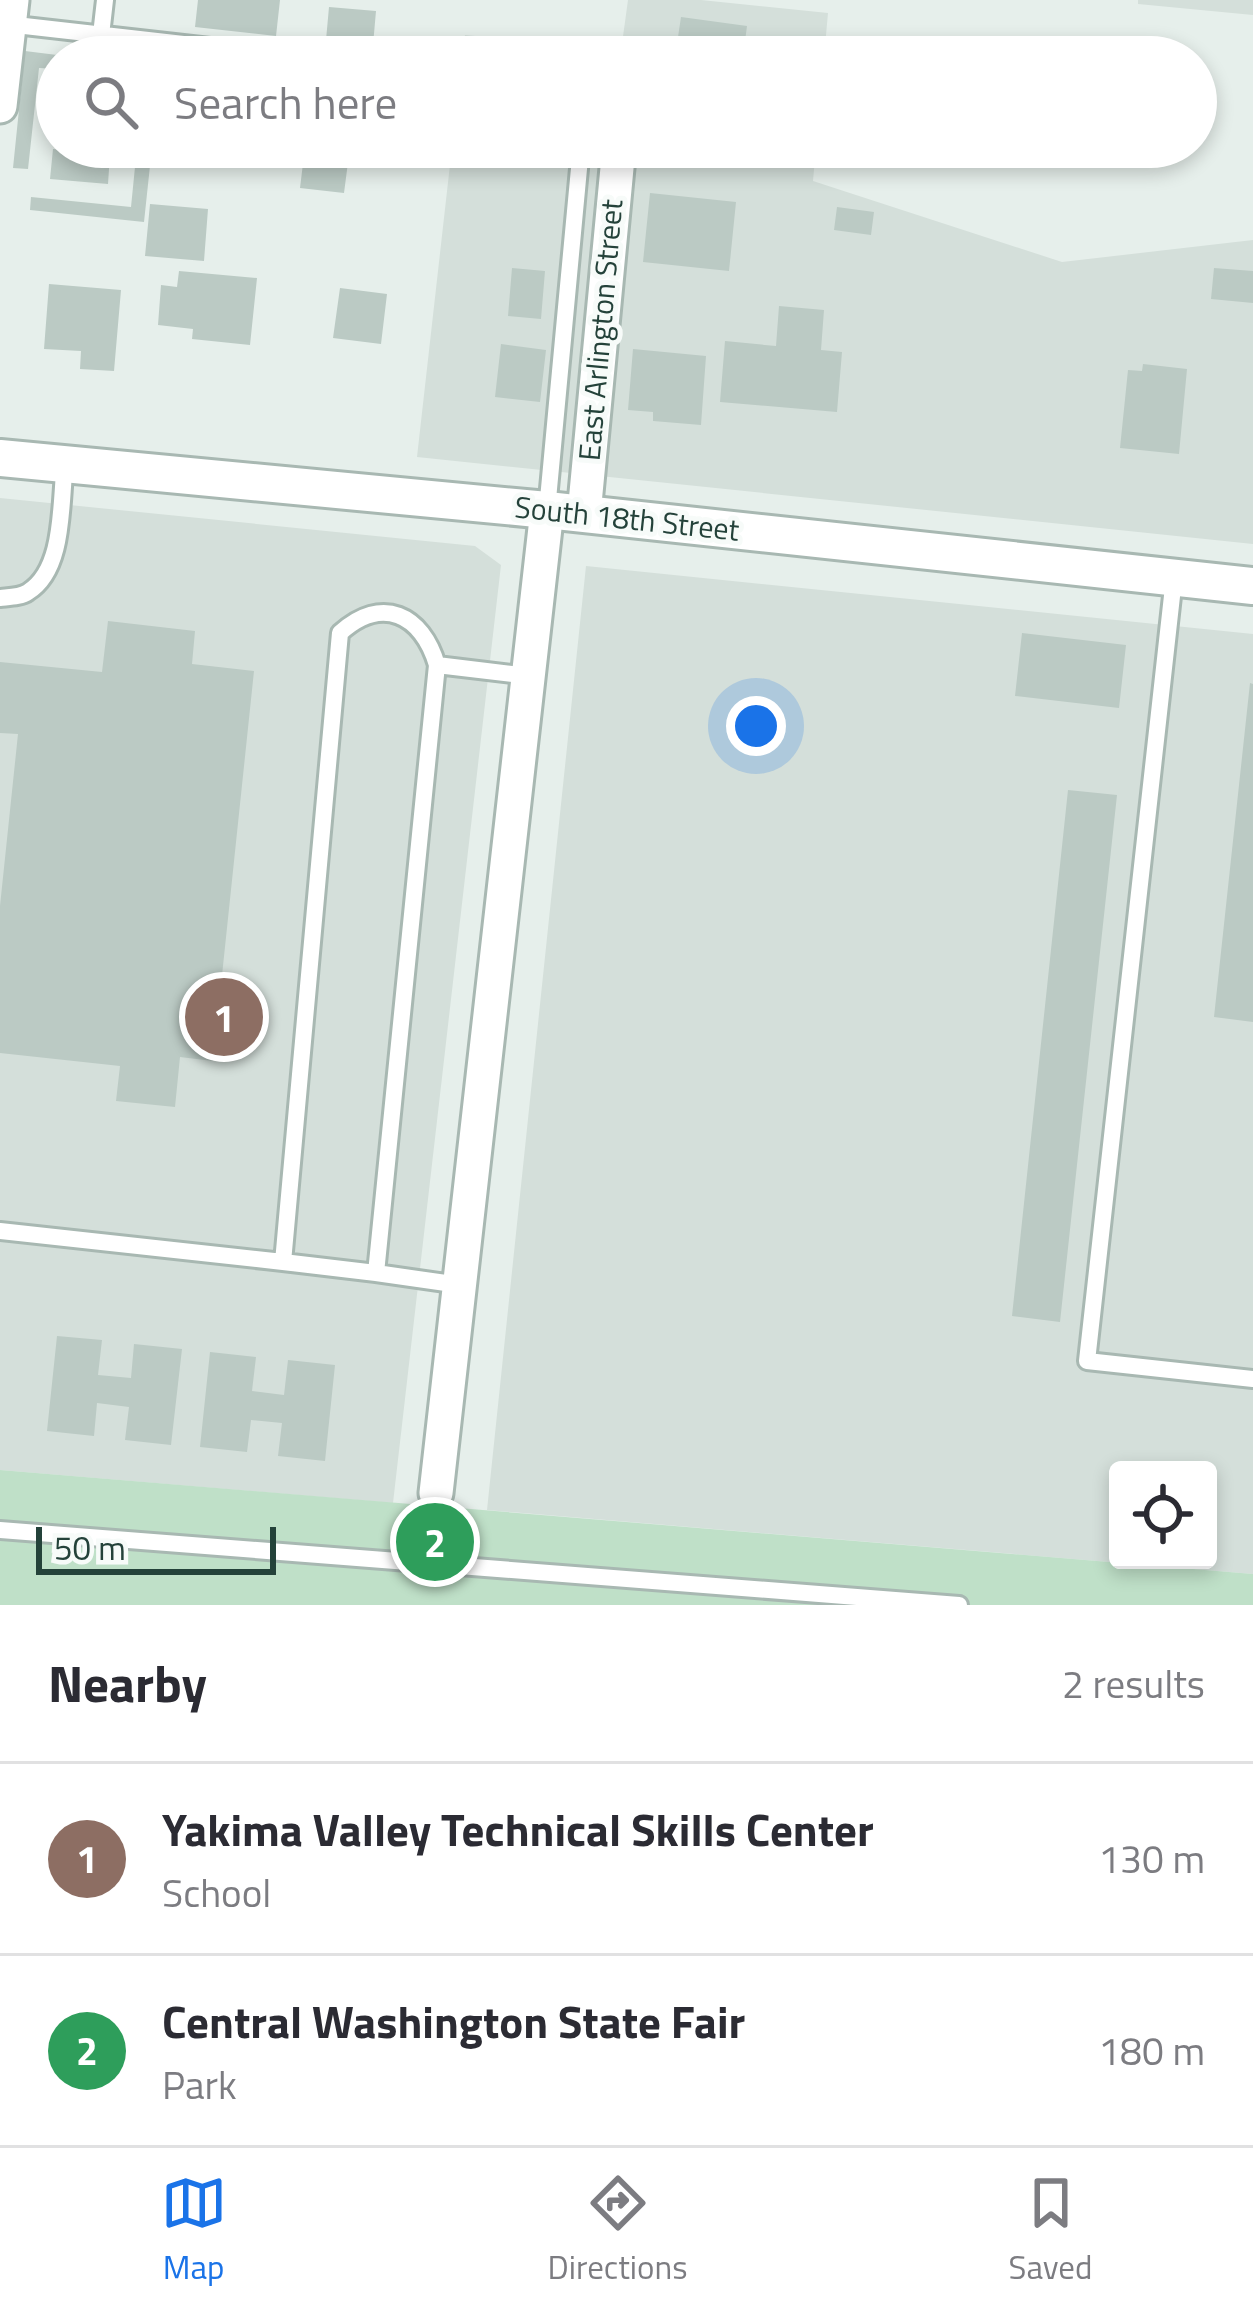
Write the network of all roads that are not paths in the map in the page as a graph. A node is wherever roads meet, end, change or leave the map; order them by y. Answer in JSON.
{"nodes":[{"id":1,"x":105,"y":0,"type":"edge"},
{"id":2,"x":7,"y":16,"type":"edge"},
{"id":3,"x":101,"y":35,"type":"junction"},
{"id":4,"x":110,"y":36,"type":"edge"},
{"id":5,"x":0,"y":106,"type":"edge"},
{"id":6,"x":579,"y":168,"type":"edge"},
{"id":7,"x":617,"y":168,"type":"edge"},
{"id":8,"x":0,"y":458,"type":"edge"},
{"id":9,"x":64,"y":464,"type":"junction"},
{"id":10,"x":547,"y":510,"type":"junction"},
{"id":11,"x":584,"y":514,"type":"junction"},
{"id":12,"x":1174,"y":578,"type":"junction"},
{"id":13,"x":1253,"y":586,"type":"edge"},
{"id":14,"x":0,"y":598,"type":"edge"},
{"id":15,"x":437,"y":664,"type":"junction"},
{"id":16,"x":529,"y":676,"type":"junction"},
{"id":17,"x":0,"y":1231,"type":"edge"},
{"id":18,"x":283,"y":1262,"type":"junction"},
{"id":19,"x":376,"y":1273,"type":"junction"},
{"id":20,"x":460,"y":1285,"type":"junction"},
{"id":21,"x":1253,"y":1379,"type":"edge"},
{"id":22,"x":436,"y":1493,"type":"dead end"},
{"id":23,"x":0,"y":1530,"type":"edge"},
{"id":24,"x":898,"y":1603,"type":"edge"},
{"id":25,"x":959,"y":1605,"type":"edge"}],
"edges":[{"from":1,"to":3,"type":"lane"},
{"from":2,"to":3,"type":"lane"},
{"from":2,"to":5,"type":"street"},
{"from":3,"to":4,"type":"lane"},
{"from":6,"to":10,"type":"lane"},
{"from":7,"to":11,"type":"street","name":"East Arlington Street"},
{"from":8,"to":9,"type":"street","name":"South 18th Street"},
{"from":9,"to":10,"type":"street","name":"South 18th Street"},
{"from":9,"to":14,"type":"lane"},
{"from":10,"to":11,"type":"street","name":"South 18th Street"},
{"from":10,"to":16,"type":"street"},
{"from":11,"to":12,"type":"street","name":"South 18th Street"},
{"from":12,"to":13,"type":"street","name":"South 18th Street"},
{"from":12,"to":21,"type":"lane"},
{"from":15,"to":16,"type":"lane"},
{"from":15,"to":18,"type":"lane"},
{"from":15,"to":19,"type":"lane"},
{"from":16,"to":20,"type":"street"},
{"from":17,"to":18,"type":"lane"},
{"from":18,"to":19,"type":"lane"},
{"from":19,"to":20,"type":"lane"},
{"from":20,"to":22,"type":"street"},
{"from":23,"to":24,"type":"lane"},
{"from":24,"to":25,"type":"lane"}]}
